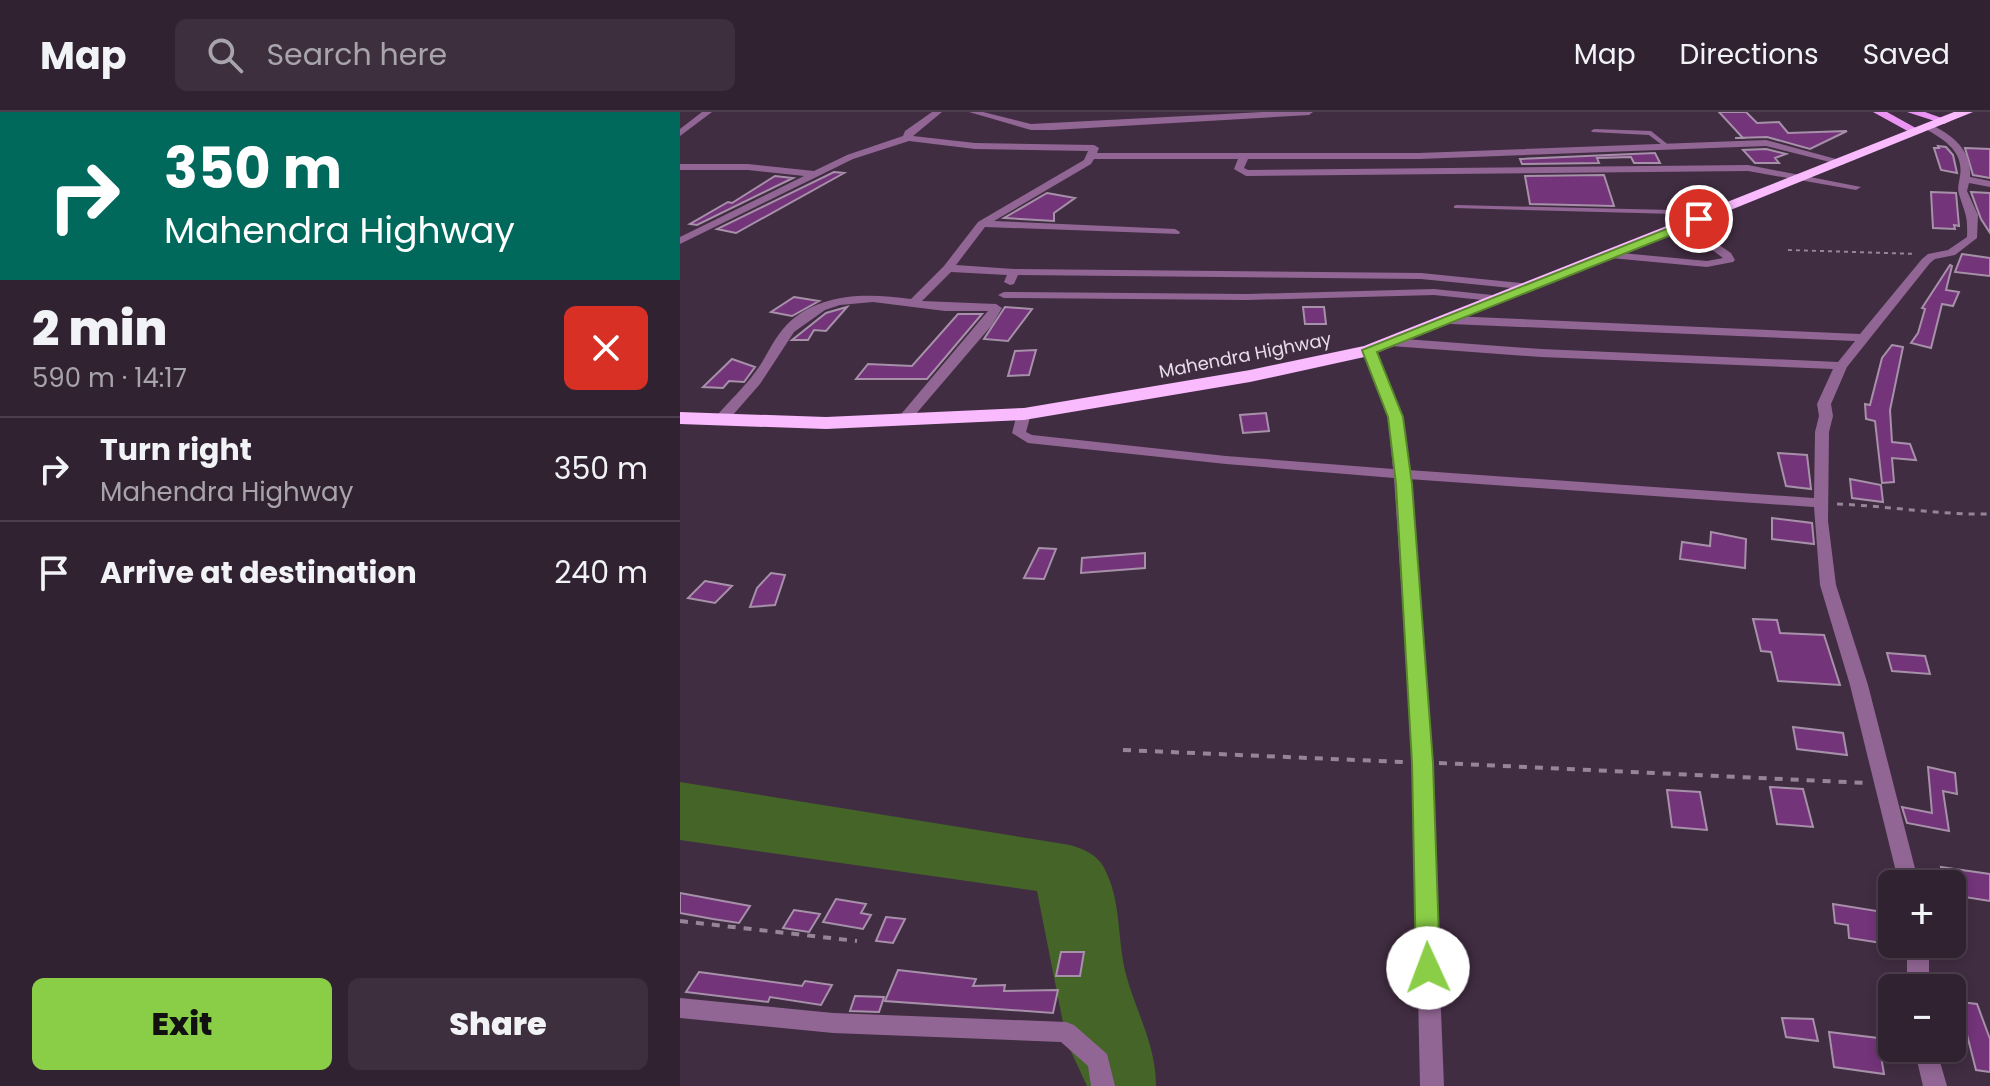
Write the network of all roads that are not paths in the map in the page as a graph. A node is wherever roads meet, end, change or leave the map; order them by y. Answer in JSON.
{"nodes":[{"id":1,"x":708,"y":112,"type":"edge"},
{"id":2,"x":938,"y":112,"type":"edge"},
{"id":3,"x":973,"y":112,"type":"edge"},
{"id":4,"x":1309,"y":112,"type":"edge"},
{"id":5,"x":1879,"y":112,"type":"edge"},
{"id":6,"x":1966,"y":112,"type":"edge"},
{"id":7,"x":1926,"y":120,"type":"edge"},
{"id":8,"x":1594,"y":131,"type":"dead end"},
{"id":9,"x":680,"y":133,"type":"edge"},
{"id":10,"x":908,"y":138,"type":"junction"},
{"id":11,"x":1668,"y":147,"type":"junction"},
{"id":12,"x":1245,"y":154,"type":"junction"},
{"id":13,"x":1093,"y":156,"type":"junction"},
{"id":14,"x":1842,"y":162,"type":"junction"},
{"id":15,"x":680,"y":167,"type":"edge"},
{"id":16,"x":814,"y":174,"type":"junction"},
{"id":17,"x":1807,"y":177,"type":"junction"},
{"id":18,"x":1966,"y":179,"type":"junction"},
{"id":19,"x":1990,"y":184,"type":"edge"},
{"id":20,"x":1856,"y":187,"type":"dead end"},
{"id":21,"x":1456,"y":207,"type":"dead end"},
{"id":22,"x":1714,"y":213,"type":"junction"},
{"id":23,"x":982,"y":224,"type":"junction"},
{"id":24,"x":1685,"y":225,"type":"junction"},
{"id":25,"x":1175,"y":232,"type":"dead end"},
{"id":26,"x":680,"y":241,"type":"edge"},
{"id":27,"x":1611,"y":255,"type":"junction"},
{"id":28,"x":948,"y":268,"type":"junction"},
{"id":29,"x":1014,"y":272,"type":"junction"},
{"id":30,"x":1531,"y":287,"type":"junction"},
{"id":31,"x":1004,"y":295,"type":"junction"},
{"id":32,"x":1502,"y":299,"type":"junction"},
{"id":33,"x":915,"y":301,"type":"junction"},
{"id":34,"x":996,"y":308,"type":"junction"},
{"id":35,"x":1451,"y":320,"type":"junction"},
{"id":36,"x":1861,"y":338,"type":"junction"},
{"id":37,"x":1391,"y":342,"type":"junction"},
{"id":38,"x":1369,"y":350,"type":"junction"},
{"id":39,"x":1841,"y":366,"type":"junction"},
{"id":40,"x":1024,"y":414,"type":"junction"},
{"id":41,"x":680,"y":418,"type":"edge"},
{"id":42,"x":904,"y":419,"type":"junction"},
{"id":43,"x":720,"y":421,"type":"junction"},
{"id":44,"x":1401,"y":474,"type":"junction"},
{"id":45,"x":1821,"y":503,"type":"junction"},
{"id":46,"x":1905,"y":870,"type":"edge"},
{"id":47,"x":680,"y":1008,"type":"edge"},
{"id":48,"x":1929,"y":1062,"type":"edge"},
{"id":49,"x":1103,"y":1086,"type":"edge"},
{"id":50,"x":1432,"y":1086,"type":"edge"},
{"id":51,"x":1935,"y":1086,"type":"edge"}],
"edges":[{"from":1,"to":9,"type":"street"},
{"from":2,"to":10,"type":"street"},
{"from":3,"to":4,"type":"street"},
{"from":5,"to":7,"type":"main road"},
{"from":6,"to":7,"type":"highway","name":"Mahendra Highway"},
{"from":7,"to":14,"type":"highway","name":"Mahendra Highway"},
{"from":7,"to":18,"type":"street"},
{"from":8,"to":11,"type":"lane"},
{"from":10,"to":13,"type":"street"},
{"from":10,"to":16,"type":"street"},
{"from":11,"to":12,"type":"street"},
{"from":11,"to":14,"type":"street"},
{"from":12,"to":13,"type":"street"},
{"from":12,"to":17,"type":"street"},
{"from":13,"to":23,"type":"street"},
{"from":14,"to":17,"type":"highway","name":"Mahendra Highway"},
{"from":15,"to":16,"type":"street"},
{"from":16,"to":26,"type":"street"},
{"from":17,"to":20,"type":"street"},
{"from":17,"to":22,"type":"highway","name":"Mahendra Highway"},
{"from":18,"to":19,"type":"street"},
{"from":18,"to":36,"type":"street"},
{"from":21,"to":22,"type":"lane"},
{"from":22,"to":24,"type":"highway","name":"Mahendra Highway"},
{"from":23,"to":25,"type":"street"},
{"from":23,"to":28,"type":"street"},
{"from":24,"to":27,"type":"highway","name":"Mahendra Highway"},
{"from":24,"to":27,"type":"street"},
{"from":27,"to":30,"type":"highway","name":"Mahendra Highway"},
{"from":28,"to":29,"type":"street"},
{"from":28,"to":33,"type":"street"},
{"from":29,"to":30,"type":"street"},
{"from":29,"to":31,"type":"street"},
{"from":30,"to":32,"type":"highway","name":"Mahendra Highway"},
{"from":31,"to":32,"type":"street"},
{"from":31,"to":34,"type":"street"},
{"from":32,"to":35,"type":"highway","name":"Mahendra Highway"},
{"from":33,"to":34,"type":"street"},
{"from":33,"to":43,"type":"street"},
{"from":34,"to":42,"type":"street"},
{"from":35,"to":36,"type":"street"},
{"from":35,"to":37,"type":"highway","name":"Mahendra Highway"},
{"from":36,"to":39,"type":"street"},
{"from":37,"to":38,"type":"highway","name":"Mahendra Highway"},
{"from":37,"to":39,"type":"street"},
{"from":38,"to":40,"type":"highway","name":"Mahendra Highway"},
{"from":38,"to":44,"type":"street"},
{"from":39,"to":45,"type":"street"},
{"from":40,"to":42,"type":"highway","name":"Mahendra Highway"},
{"from":40,"to":44,"type":"street"},
{"from":41,"to":43,"type":"highway","name":"Mahendra Highway"},
{"from":42,"to":43,"type":"highway","name":"Mahendra Highway"},
{"from":44,"to":45,"type":"street"},
{"from":44,"to":50,"type":"street"},
{"from":45,"to":46,"type":"street"},
{"from":47,"to":49,"type":"street"},
{"from":48,"to":51,"type":"street"}]}
